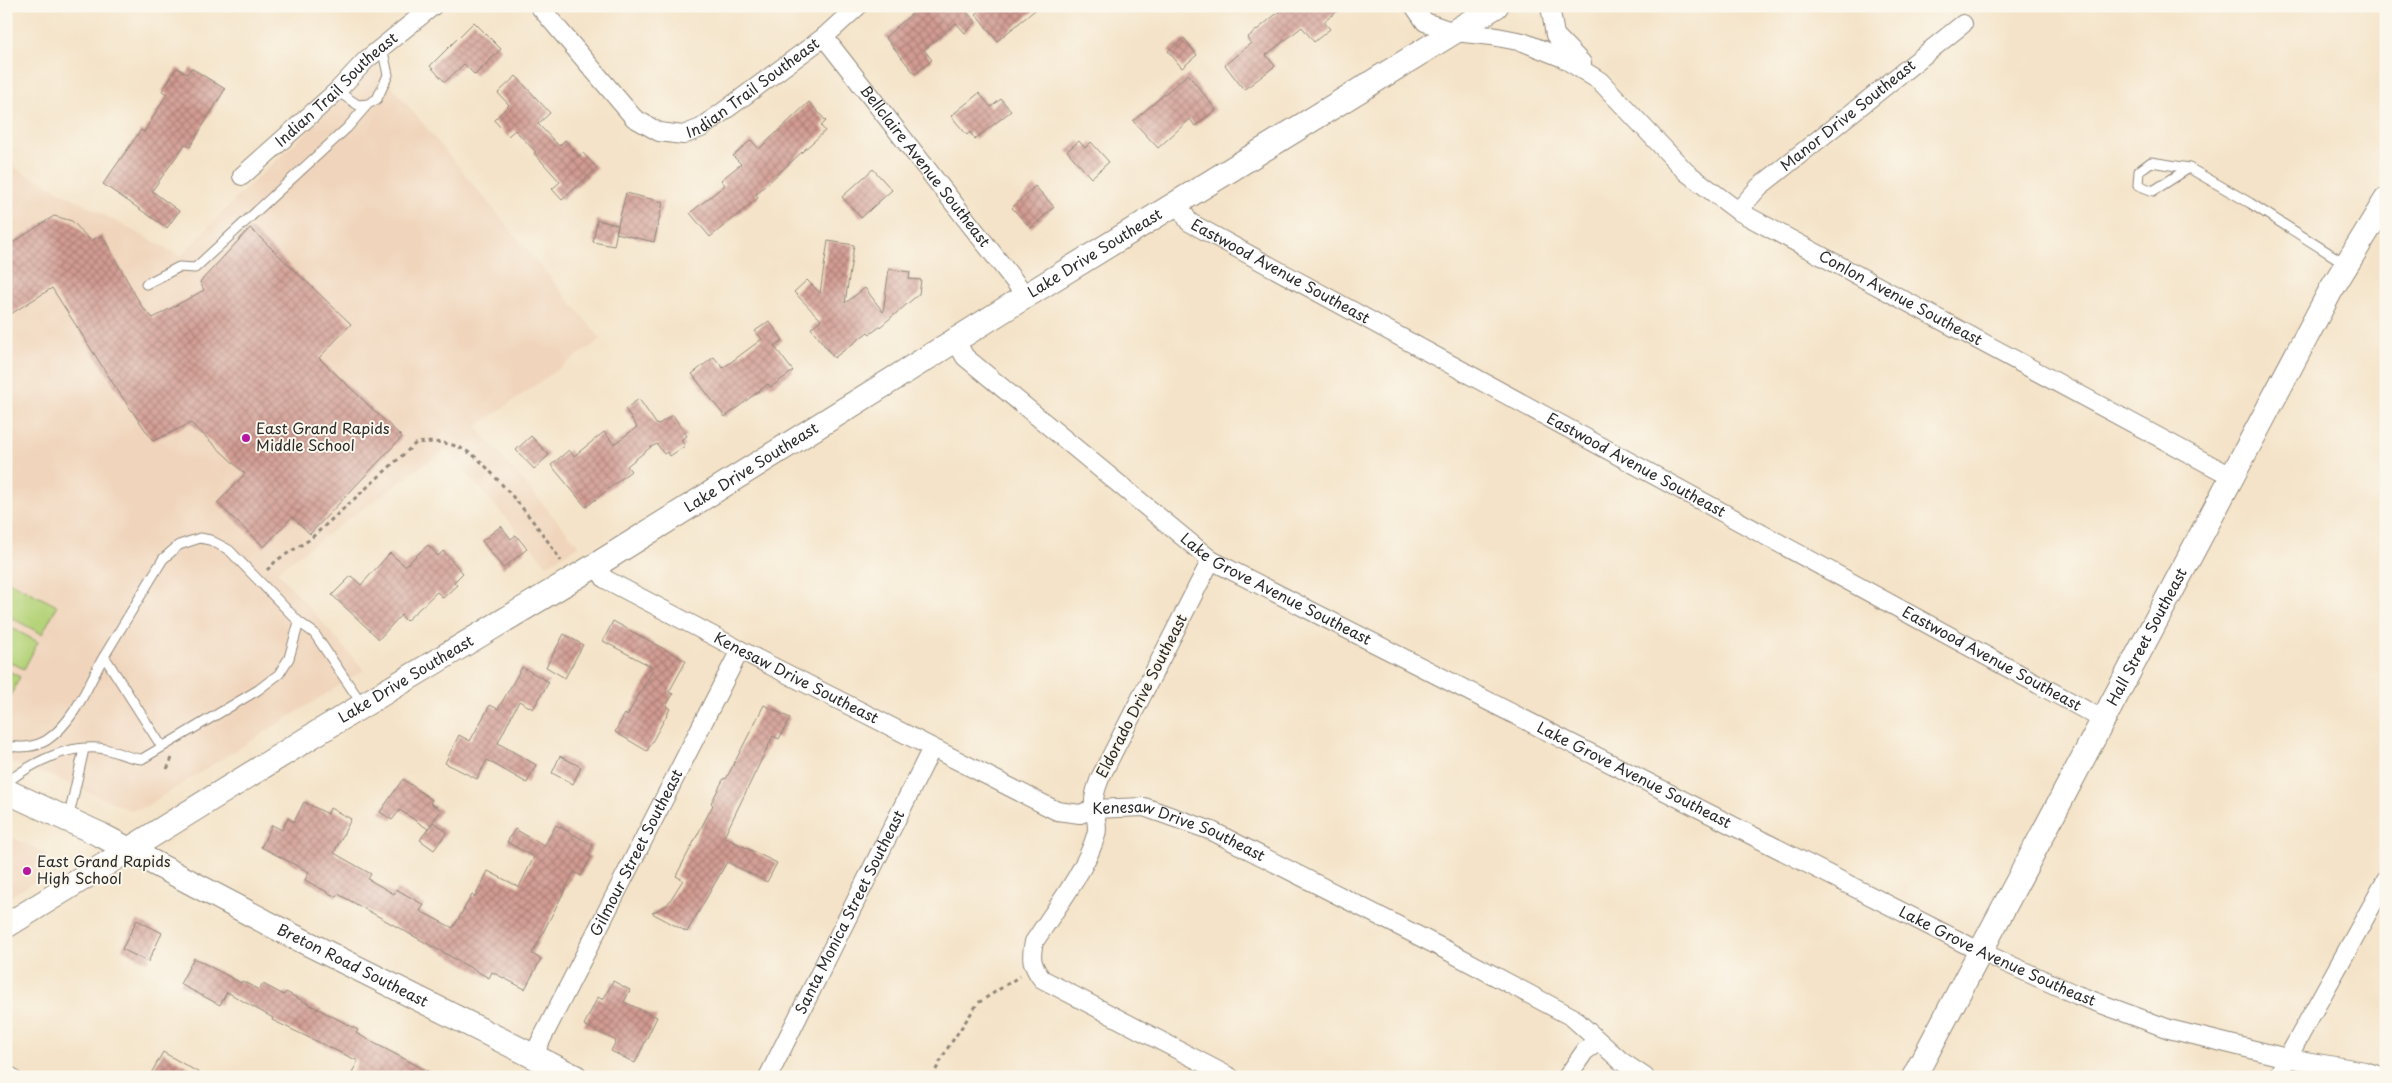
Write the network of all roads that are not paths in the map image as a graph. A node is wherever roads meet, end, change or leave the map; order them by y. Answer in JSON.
{"nodes":[{"id":1,"x":433,"y":6,"type":"edge"},
{"id":2,"x":539,"y":6,"type":"edge"},
{"id":3,"x":858,"y":6,"type":"edge"},
{"id":4,"x":1414,"y":6,"type":"edge"},
{"id":5,"x":1496,"y":6,"type":"edge"},
{"id":6,"x":1550,"y":6,"type":"edge"},
{"id":7,"x":1963,"y":24,"type":"dead end"},
{"id":8,"x":1454,"y":32,"type":"junction"},
{"id":9,"x":824,"y":37,"type":"junction"},
{"id":10,"x":382,"y":47,"type":"junction"},
{"id":11,"x":1600,"y":81,"type":"junction"},
{"id":12,"x":337,"y":91,"type":"junction"},
{"id":13,"x":368,"y":104,"type":"junction"},
{"id":14,"x":2189,"y":168,"type":"junction"},
{"id":15,"x":242,"y":176,"type":"dead end"},
{"id":16,"x":2386,"y":200,"type":"edge"},
{"id":17,"x":1178,"y":204,"type":"junction"},
{"id":18,"x":1738,"y":210,"type":"junction"},
{"id":19,"x":2346,"y":264,"type":"junction"},
{"id":20,"x":146,"y":284,"type":"dead end"},
{"id":21,"x":1026,"y":296,"type":"junction"},
{"id":22,"x":956,"y":341,"type":"junction"},
{"id":23,"x":2231,"y":476,"type":"junction"},
{"id":24,"x":1211,"y":560,"type":"junction"},
{"id":25,"x":596,"y":565,"type":"junction"},
{"id":26,"x":299,"y":622,"type":"junction"},
{"id":27,"x":740,"y":650,"type":"junction"},
{"id":28,"x":104,"y":656,"type":"junction"},
{"id":29,"x":364,"y":706,"type":"junction"},
{"id":30,"x":2102,"y":719,"type":"junction"},
{"id":31,"x":6,"y":745,"type":"edge"},
{"id":32,"x":162,"y":747,"type":"junction"},
{"id":33,"x":932,"y":748,"type":"junction"},
{"id":34,"x":84,"y":749,"type":"junction"},
{"id":35,"x":6,"y":783,"type":"edge"},
{"id":36,"x":6,"y":791,"type":"edge"},
{"id":37,"x":1094,"y":809,"type":"junction"},
{"id":38,"x":68,"y":820,"type":"junction"},
{"id":39,"x":130,"y":850,"type":"junction"},
{"id":40,"x":2386,"y":880,"type":"edge"},
{"id":41,"x":6,"y":926,"type":"edge"},
{"id":42,"x":1979,"y":951,"type":"junction"},
{"id":43,"x":1598,"y":1042,"type":"junction"},
{"id":44,"x":533,"y":1056,"type":"junction"},
{"id":45,"x":2287,"y":1058,"type":"junction"},
{"id":46,"x":6,"y":1074,"type":"edge"},
{"id":47,"x":11,"y":1077,"type":"edge"},
{"id":48,"x":575,"y":1077,"type":"edge"},
{"id":49,"x":768,"y":1077,"type":"edge"},
{"id":50,"x":1230,"y":1077,"type":"edge"},
{"id":51,"x":1567,"y":1077,"type":"edge"},
{"id":52,"x":1645,"y":1077,"type":"edge"},
{"id":53,"x":1914,"y":1077,"type":"edge"},
{"id":54,"x":2277,"y":1077,"type":"edge"},
{"id":55,"x":2385,"y":1077,"type":"edge"}],
"edges":[{"from":1,"to":10,"type":"street","name":"Indian Trail Southeast"},
{"from":2,"to":9,"type":"street","name":"Indian Trail Southeast"},
{"from":3,"to":9,"type":"street","name":"Indian Trail Southeast"},
{"from":4,"to":8,"type":"street","name":"Conlon Avenue Southeast"},
{"from":5,"to":8,"type":"main road","name":"Lake Drive Southeast"},
{"from":6,"to":11,"type":"street","name":"Conlon Avenue Southeast"},
{"from":7,"to":18,"type":"street","name":"Manor Drive Southeast"},
{"from":8,"to":11,"type":"street","name":"Conlon Avenue Southeast"},
{"from":8,"to":17,"type":"main road","name":"Lake Drive Southeast"},
{"from":9,"to":21,"type":"street","name":"Bellclaire Avenue Southeast"},
{"from":10,"to":12,"type":"street","name":"Indian Trail Southeast"},
{"from":10,"to":13,"type":"lane"},
{"from":11,"to":18,"type":"street","name":"Conlon Avenue Southeast"},
{"from":12,"to":13,"type":"lane"},
{"from":12,"to":15,"type":"street","name":"Indian Trail Southeast"},
{"from":13,"to":20,"type":"lane"},
{"from":14,"to":14,"type":"lane"},
{"from":14,"to":19,"type":"lane"},
{"from":16,"to":19,"type":"main road","name":"Hall Street Southeast"},
{"from":17,"to":21,"type":"main road","name":"Lake Drive Southeast"},
{"from":17,"to":30,"type":"street","name":"Eastwood Avenue Southeast"},
{"from":18,"to":23,"type":"street","name":"Conlon Avenue Southeast"},
{"from":19,"to":23,"type":"main road","name":"Hall Street Southeast"},
{"from":21,"to":22,"type":"main road","name":"Lake Drive Southeast"},
{"from":22,"to":24,"type":"street","name":"Lake Grove Avenue Southeast"},
{"from":22,"to":25,"type":"main road","name":"Lake Drive Southeast"},
{"from":23,"to":30,"type":"main road","name":"Hall Street Southeast"},
{"from":24,"to":37,"type":"street","name":"Eldorado Drive Southeast"},
{"from":24,"to":42,"type":"street","name":"Lake Grove Avenue Southeast"},
{"from":25,"to":27,"type":"street","name":"Kenesaw Drive Southeast"},
{"from":25,"to":29,"type":"main road","name":"Lake Drive Southeast"},
{"from":26,"to":28,"type":"lane"},
{"from":26,"to":29,"type":"lane"},
{"from":26,"to":32,"type":"lane"},
{"from":27,"to":33,"type":"street","name":"Kenesaw Drive Southeast"},
{"from":27,"to":44,"type":"street","name":"Gilmour Street Southeast"},
{"from":28,"to":31,"type":"lane"},
{"from":28,"to":32,"type":"lane"},
{"from":29,"to":39,"type":"main road","name":"Lake Drive Southeast"},
{"from":30,"to":42,"type":"main road","name":"Hall Street Southeast"},
{"from":32,"to":34,"type":"lane"},
{"from":33,"to":37,"type":"street","name":"Kenesaw Drive Southeast"},
{"from":33,"to":49,"type":"street","name":"Santa Monica Street Southeast"},
{"from":34,"to":35,"type":"lane"},
{"from":34,"to":38,"type":"lane"},
{"from":36,"to":38,"type":"main road","name":"Breton Road Southeast"},
{"from":37,"to":43,"type":"street","name":"Kenesaw Drive Southeast"},
{"from":37,"to":50,"type":"street","name":"Eldorado Drive Southeast"},
{"from":38,"to":39,"type":"main road","name":"Breton Road Southeast"},
{"from":39,"to":41,"type":"main road","name":"Lake Drive Southeast"},
{"from":39,"to":44,"type":"main road","name":"Breton Road Southeast"},
{"from":40,"to":45,"type":"street"},
{"from":42,"to":45,"type":"street","name":"Lake Grove Avenue Southeast"},
{"from":42,"to":53,"type":"main road","name":"Hall Street Southeast"},
{"from":43,"to":51,"type":"street"},
{"from":43,"to":52,"type":"street","name":"Kenesaw Drive Southeast"},
{"from":44,"to":48,"type":"main road","name":"Breton Road Southeast"},
{"from":45,"to":54,"type":"street"},
{"from":45,"to":55,"type":"street","name":"Lake Grove Avenue Southeast"},
{"from":46,"to":47,"type":"street"}]}
